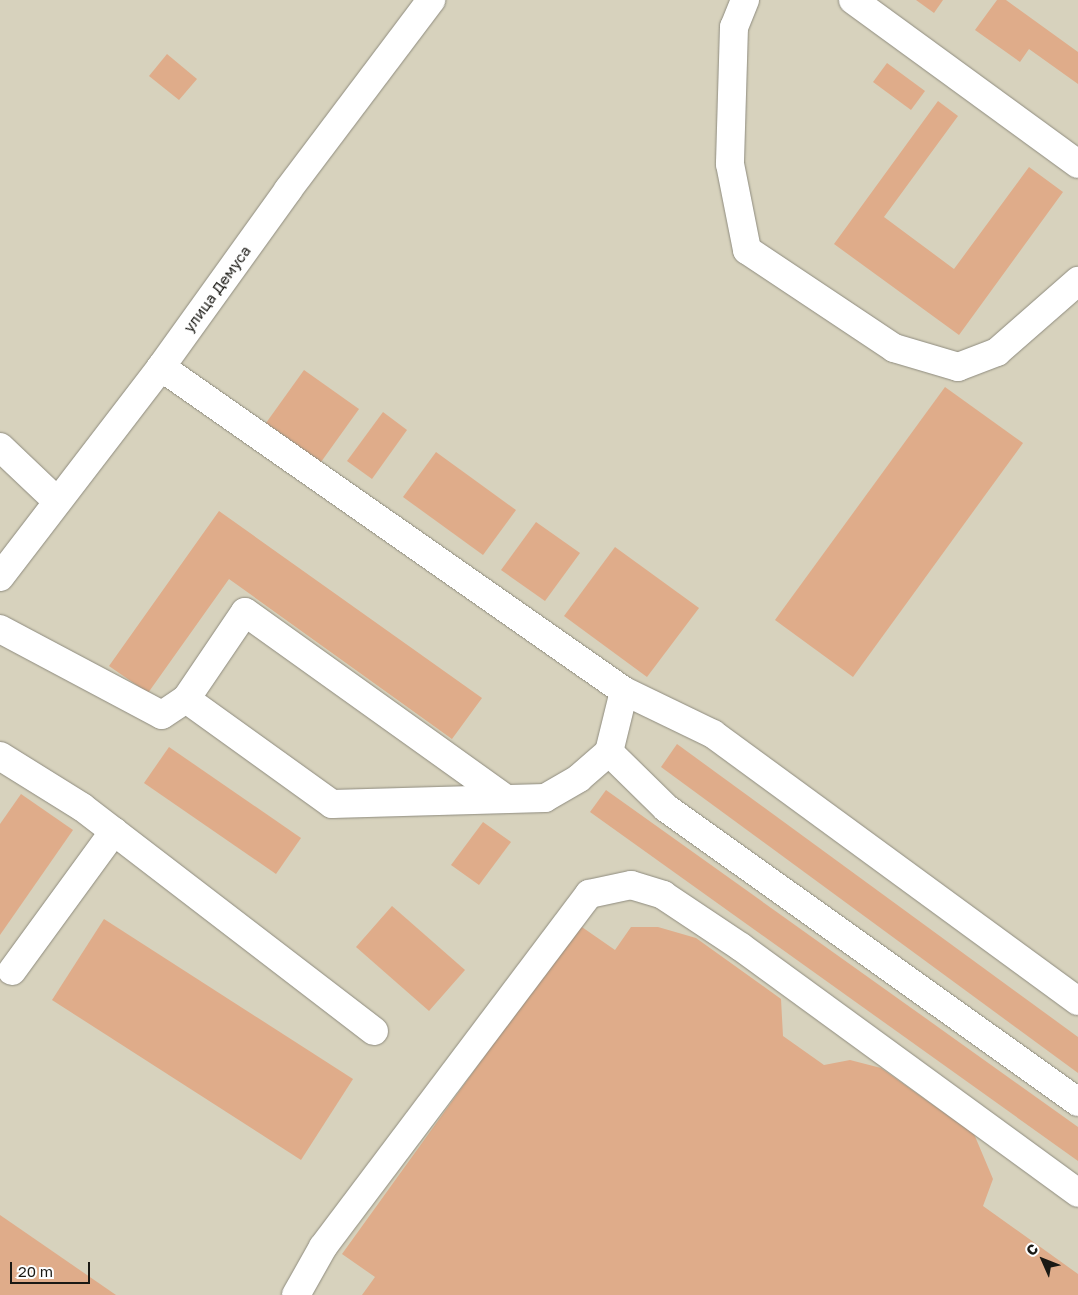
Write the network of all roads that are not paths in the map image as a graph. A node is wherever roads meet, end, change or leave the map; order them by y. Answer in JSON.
{"nodes":[{"id":1,"x":431,"y":0,"type":"edge"},
{"id":2,"x":745,"y":0,"type":"edge"},
{"id":3,"x":853,"y":0,"type":"edge"},
{"id":4,"x":1078,"y":164,"type":"edge"},
{"id":5,"x":1078,"y":281,"type":"edge"},
{"id":6,"x":161,"y":367,"type":"junction"},
{"id":7,"x":0,"y":447,"type":"edge"},
{"id":8,"x":56,"y":501,"type":"junction"},
{"id":9,"x":0,"y":577,"type":"edge"},
{"id":10,"x":0,"y":629,"type":"edge"},
{"id":11,"x":624,"y":692,"type":"junction"},
{"id":12,"x":186,"y":699,"type":"junction"},
{"id":13,"x":610,"y":752,"type":"junction"},
{"id":14,"x":0,"y":756,"type":"edge"},
{"id":15,"x":506,"y":799,"type":"junction"},
{"id":16,"x":114,"y":832,"type":"junction"},
{"id":17,"x":12,"y":971,"type":"dead end"},
{"id":18,"x":1078,"y":1001,"type":"edge"},
{"id":19,"x":374,"y":1031,"type":"dead end"},
{"id":20,"x":1078,"y":1102,"type":"edge"},
{"id":21,"x":1078,"y":1193,"type":"edge"},
{"id":22,"x":296,"y":1295,"type":"edge"}],
"edges":[{"from":1,"to":6,"type":"street","name":"улица Демуса"},
{"from":2,"to":5,"type":"street"},
{"from":3,"to":4,"type":"street"},
{"from":6,"to":8,"type":"street","name":"улица Демуса"},
{"from":6,"to":11,"type":"street"},
{"from":7,"to":8,"type":"street"},
{"from":8,"to":9,"type":"street","name":"улица Демуса"},
{"from":10,"to":12,"type":"street"},
{"from":11,"to":13,"type":"street"},
{"from":11,"to":18,"type":"street"},
{"from":12,"to":15,"type":"street"},
{"from":12,"to":15,"type":"street"},
{"from":13,"to":15,"type":"street"},
{"from":13,"to":20,"type":"street"},
{"from":14,"to":16,"type":"street"},
{"from":16,"to":17,"type":"street"},
{"from":16,"to":19,"type":"street"},
{"from":21,"to":22,"type":"street"}]}
